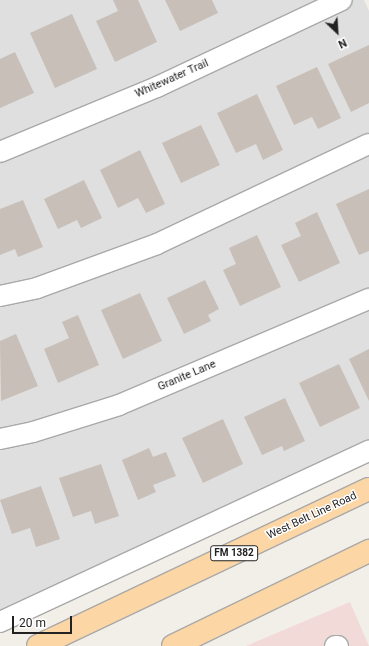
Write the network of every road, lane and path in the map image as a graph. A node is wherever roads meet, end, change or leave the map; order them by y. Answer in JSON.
{"nodes":[{"id":1,"x":342,"y":0,"type":"edge"},
{"id":2,"x":369,"y":144,"type":"edge"},
{"id":3,"x":0,"y":152,"type":"edge"},
{"id":4,"x":0,"y":296,"type":"edge"},
{"id":5,"x":369,"y":299,"type":"edge"},
{"id":6,"x":0,"y":439,"type":"edge"},
{"id":7,"x":369,"y":450,"type":"edge"},
{"id":8,"x":369,"y":490,"type":"edge"},
{"id":9,"x":369,"y":551,"type":"edge"},
{"id":10,"x":0,"y":622,"type":"edge"},
{"id":11,"x":185,"y":644,"type":"edge"},
{"id":12,"x":38,"y":646,"type":"edge"},
{"id":13,"x":335,"y":646,"type":"edge"},
{"id":14,"x":338,"y":646,"type":"edge"}],
"edges":[{"from":1,"to":3,"type":"street","name":"Whitewater Trail"},
{"from":2,"to":4,"type":"street"},
{"from":5,"to":6,"type":"street","name":"Granite Lane"},
{"from":7,"to":10,"type":"street"},
{"from":8,"to":12,"type":"main road","name":"West Belt Line Road","number":"FM 1382"},
{"from":9,"to":11,"type":"main road"},
{"from":13,"to":14,"type":"street"}]}
